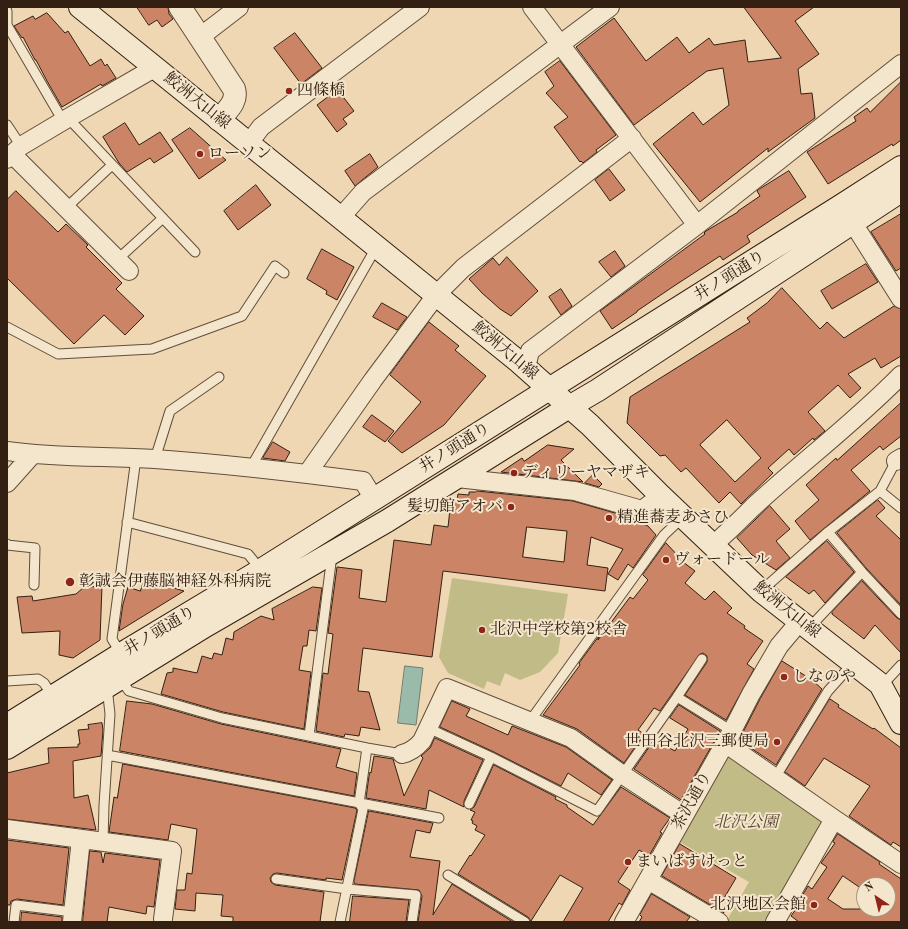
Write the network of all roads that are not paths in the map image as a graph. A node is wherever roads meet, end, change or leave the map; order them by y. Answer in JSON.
{"nodes":[{"id":1,"x":80,"y":7,"type":"edge"},
{"id":2,"x":180,"y":7,"type":"edge"},
{"id":3,"x":239,"y":7,"type":"edge"},
{"id":4,"x":420,"y":7,"type":"edge"},
{"id":5,"x":532,"y":7,"type":"edge"},
{"id":6,"x":610,"y":7,"type":"edge"},
{"id":7,"x":7,"y":12,"type":"edge"},
{"id":8,"x":7,"y":25,"type":"edge"},
{"id":9,"x":200,"y":37,"type":"junction"},
{"id":10,"x":561,"y":45,"type":"junction"},
{"id":11,"x":901,"y":64,"type":"edge"},
{"id":12,"x":156,"y":67,"type":"junction"},
{"id":13,"x":65,"y":119,"type":"junction"},
{"id":14,"x":219,"y":120,"type":"junction"},
{"id":15,"x":7,"y":125,"type":"edge"},
{"id":16,"x":632,"y":138,"type":"junction"},
{"id":17,"x":249,"y":143,"type":"junction"},
{"id":18,"x":14,"y":153,"type":"edge"},
{"id":19,"x":112,"y":165,"type":"junction"},
{"id":20,"x":901,"y":167,"type":"edge"},
{"id":21,"x":901,"y":191,"type":"edge"},
{"id":22,"x":66,"y":208,"type":"junction"},
{"id":23,"x":847,"y":214,"type":"junction"},
{"id":24,"x":163,"y":218,"type":"junction"},
{"id":25,"x":341,"y":218,"type":"junction"},
{"id":26,"x":697,"y":225,"type":"junction"},
{"id":27,"x":377,"y":246,"type":"junction"},
{"id":28,"x":195,"y":252,"type":"dead end"},
{"id":29,"x":124,"y":265,"type":"joint"},
{"id":30,"x":284,"y":273,"type":"dead end"},
{"id":31,"x":437,"y":294,"type":"junction"},
{"id":32,"x":901,"y":299,"type":"edge"},
{"id":33,"x":7,"y":327,"type":"edge"},
{"id":34,"x":526,"y":368,"type":"junction"},
{"id":35,"x":901,"y":375,"type":"edge"},
{"id":36,"x":219,"y":377,"type":"dead end"},
{"id":37,"x":550,"y":389,"type":"junction"},
{"id":38,"x":569,"y":407,"type":"junction"},
{"id":39,"x":7,"y":451,"type":"edge"},
{"id":40,"x":32,"y":454,"type":"junction"},
{"id":41,"x":136,"y":458,"type":"junction"},
{"id":42,"x":155,"y":459,"type":"junction"},
{"id":43,"x":899,"y":460,"type":"edge"},
{"id":44,"x":251,"y":467,"type":"junction"},
{"id":45,"x":307,"y":474,"type":"junction"},
{"id":46,"x":457,"y":478,"type":"junction"},
{"id":47,"x":7,"y":483,"type":"edge"},
{"id":48,"x":880,"y":491,"type":"junction"},
{"id":49,"x":661,"y":496,"type":"junction"},
{"id":50,"x":374,"y":499,"type":"junction"},
{"id":51,"x":901,"y":508,"type":"edge"},
{"id":52,"x":683,"y":517,"type":"junction"},
{"id":53,"x":127,"y":522,"type":"junction"},
{"id":54,"x":828,"y":532,"type":"junction"},
{"id":55,"x":7,"y":544,"type":"edge"},
{"id":56,"x":713,"y":546,"type":"junction"},
{"id":57,"x":333,"y":551,"type":"junction"},
{"id":58,"x":262,"y":570,"type":"junction"},
{"id":59,"x":862,"y":572,"type":"junction"},
{"id":60,"x":34,"y":585,"type":"dead end"},
{"id":61,"x":761,"y":591,"type":"junction"},
{"id":62,"x":901,"y":614,"type":"edge"},
{"id":63,"x":805,"y":625,"type":"junction"},
{"id":64,"x":121,"y":654,"type":"junction"},
{"id":65,"x":702,"y":659,"type":"dead end"},
{"id":66,"x":853,"y":663,"type":"junction"},
{"id":67,"x":901,"y":665,"type":"edge"},
{"id":68,"x":7,"y":681,"type":"edge"},
{"id":69,"x":114,"y":683,"type":"junction"},
{"id":70,"x":880,"y":684,"type":"junction"},
{"id":71,"x":53,"y":697,"type":"junction"},
{"id":72,"x":677,"y":697,"type":"junction"},
{"id":73,"x":530,"y":721,"type":"junction"},
{"id":74,"x":901,"y":723,"type":"edge"},
{"id":75,"x":7,"y":725,"type":"edge"},
{"id":76,"x":428,"y":728,"type":"junction"},
{"id":77,"x":309,"y":736,"type":"junction"},
{"id":78,"x":729,"y":737,"type":"junction"},
{"id":79,"x":7,"y":748,"type":"edge"},
{"id":80,"x":367,"y":748,"type":"junction"},
{"id":81,"x":402,"y":754,"type":"joint"},
{"id":82,"x":107,"y":755,"type":"junction"},
{"id":83,"x":491,"y":757,"type":"junction"},
{"id":84,"x":622,"y":775,"type":"junction"},
{"id":85,"x":775,"y":778,"type":"junction"},
{"id":86,"x":359,"y":803,"type":"junction"},
{"id":87,"x":469,"y":804,"type":"dead end"},
{"id":88,"x":684,"y":815,"type":"junction"},
{"id":89,"x":438,"y":818,"type":"dead end"},
{"id":90,"x":834,"y":819,"type":"junction"},
{"id":91,"x":7,"y":829,"type":"edge"},
{"id":92,"x":81,"y":839,"type":"junction"},
{"id":93,"x":103,"y":841,"type":"junction"},
{"id":94,"x":901,"y":864,"type":"edge"},
{"id":95,"x":448,"y":875,"type":"dead end"},
{"id":96,"x":276,"y":879,"type":"dead end"},
{"id":97,"x":648,"y":880,"type":"junction"},
{"id":98,"x":347,"y":889,"type":"junction"},
{"id":99,"x":72,"y":917,"type":"edge"},
{"id":100,"x":166,"y":920,"type":"dead end"},
{"id":101,"x":14,"y":922,"type":"edge"},
{"id":102,"x":340,"y":922,"type":"edge"},
{"id":103,"x":412,"y":922,"type":"edge"},
{"id":104,"x":525,"y":922,"type":"edge"},
{"id":105,"x":624,"y":922,"type":"edge"},
{"id":106,"x":719,"y":922,"type":"edge"},
{"id":107,"x":775,"y":922,"type":"edge"}],
"edges":[{"from":1,"to":12,"type":"main road","name":"鮫洲大山線"},
{"from":2,"to":9,"type":"main road"},
{"from":3,"to":9,"type":"street"},
{"from":4,"to":17,"type":"street"},
{"from":5,"to":10,"type":"street"},
{"from":6,"to":10,"type":"street"},
{"from":7,"to":8,"type":"lane"},
{"from":8,"to":13,"type":"lane"},
{"from":9,"to":14,"type":"main road"},
{"from":10,"to":16,"type":"street"},
{"from":10,"to":25,"type":"street"},
{"from":11,"to":26,"type":"street"},
{"from":12,"to":13,"type":"street"},
{"from":12,"to":14,"type":"main road","name":"鮫洲大山線"},
{"from":13,"to":18,"type":"street"},
{"from":13,"to":19,"type":"lane"},
{"from":14,"to":17,"type":"main road","name":"鮫洲大山線"},
{"from":15,"to":18,"type":"lane"},
{"from":16,"to":26,"type":"street"},
{"from":16,"to":31,"type":"street"},
{"from":17,"to":25,"type":"main road","name":"鮫洲大山線"},
{"from":18,"to":22,"type":"street"},
{"from":19,"to":22,"type":"lane"},
{"from":19,"to":24,"type":"lane"},
{"from":20,"to":23,"type":"main road","name":"井ノ頭通り"},
{"from":21,"to":23,"type":"main road","name":"井ノ頭通り"},
{"from":22,"to":29,"type":"street"},
{"from":23,"to":32,"type":"street"},
{"from":23,"to":37,"type":"main road","name":"井ノ頭通り"},
{"from":23,"to":38,"type":"main road","name":"井ノ頭通り"},
{"from":24,"to":28,"type":"lane"},
{"from":24,"to":29,"type":"lane"},
{"from":25,"to":27,"type":"main road","name":"鮫洲大山線"},
{"from":26,"to":34,"type":"street"},
{"from":27,"to":31,"type":"main road","name":"鮫洲大山線"},
{"from":27,"to":44,"type":"lane"},
{"from":30,"to":33,"type":"lane"},
{"from":31,"to":34,"type":"main road","name":"鮫洲大山線"},
{"from":31,"to":45,"type":"street"},
{"from":34,"to":37,"type":"main road","name":"鮫洲大山線"},
{"from":35,"to":56,"type":"street"},
{"from":36,"to":42,"type":"lane"},
{"from":37,"to":38,"type":"main road","name":"鮫洲大山線"},
{"from":37,"to":50,"type":"main road","name":"井ノ頭通り"},
{"from":38,"to":46,"type":"main road","name":"井ノ頭通り"},
{"from":38,"to":49,"type":"main road","name":"鮫洲大山線"},
{"from":39,"to":40,"type":"street"},
{"from":40,"to":41,"type":"street"},
{"from":40,"to":47,"type":"street"},
{"from":41,"to":42,"type":"street"},
{"from":41,"to":53,"type":"lane"},
{"from":42,"to":44,"type":"street"},
{"from":43,"to":48,"type":"lane"},
{"from":44,"to":45,"type":"street"},
{"from":45,"to":50,"type":"street"},
{"from":46,"to":49,"type":"street"},
{"from":46,"to":57,"type":"main road","name":"井ノ頭通り"},
{"from":48,"to":51,"type":"lane"},
{"from":48,"to":54,"type":"lane"},
{"from":49,"to":52,"type":"main road","name":"鮫洲大山線"},
{"from":50,"to":58,"type":"main road","name":"井ノ頭通り"},
{"from":52,"to":56,"type":"main road","name":"鮫洲大山線"},
{"from":52,"to":73,"type":"lane"},
{"from":53,"to":58,"type":"lane"},
{"from":53,"to":64,"type":"lane"},
{"from":54,"to":59,"type":"lane"},
{"from":54,"to":61,"type":"lane"},
{"from":55,"to":60,"type":"lane"},
{"from":56,"to":61,"type":"main road","name":"鮫洲大山線"},
{"from":57,"to":69,"type":"main road","name":"井ノ頭通り"},
{"from":57,"to":77,"type":"lane"},
{"from":58,"to":64,"type":"main road","name":"井ノ頭通り"},
{"from":59,"to":62,"type":"lane"},
{"from":59,"to":63,"type":"lane"},
{"from":61,"to":63,"type":"main road","name":"鮫洲大山線"},
{"from":63,"to":66,"type":"main road","name":"鮫洲大山線"},
{"from":63,"to":78,"type":"street","name":"茶沢通り"},
{"from":64,"to":71,"type":"main road","name":"井ノ頭通り"},
{"from":65,"to":72,"type":"lane"},
{"from":66,"to":70,"type":"main road","name":"鮫洲大山線"},
{"from":66,"to":85,"type":"lane"},
{"from":67,"to":70,"type":"lane"},
{"from":68,"to":71,"type":"lane"},
{"from":69,"to":77,"type":"lane"},
{"from":69,"to":79,"type":"main road","name":"井ノ頭通り"},
{"from":69,"to":82,"type":"lane"},
{"from":70,"to":74,"type":"main road","name":"鮫洲大山線"},
{"from":71,"to":75,"type":"main road","name":"井ノ頭通り"},
{"from":72,"to":78,"type":"lane"},
{"from":72,"to":84,"type":"lane"},
{"from":73,"to":76,"type":"street"},
{"from":73,"to":84,"type":"street"},
{"from":76,"to":81,"type":"street"},
{"from":76,"to":83,"type":"lane"},
{"from":77,"to":80,"type":"lane"},
{"from":78,"to":85,"type":"street"},
{"from":78,"to":88,"type":"street","name":"茶沢通り"},
{"from":80,"to":81,"type":"lane"},
{"from":80,"to":86,"type":"lane"},
{"from":82,"to":86,"type":"lane"},
{"from":82,"to":93,"type":"lane"},
{"from":83,"to":84,"type":"lane"},
{"from":83,"to":87,"type":"lane"},
{"from":84,"to":88,"type":"street"},
{"from":85,"to":90,"type":"street"},
{"from":86,"to":89,"type":"lane"},
{"from":86,"to":98,"type":"lane"},
{"from":88,"to":97,"type":"street","name":"茶沢通り"},
{"from":90,"to":94,"type":"street"},
{"from":90,"to":107,"type":"street"},
{"from":91,"to":92,"type":"street"},
{"from":92,"to":93,"type":"street"},
{"from":92,"to":99,"type":"street"},
{"from":93,"to":100,"type":"street"},
{"from":95,"to":104,"type":"lane"},
{"from":96,"to":98,"type":"lane"},
{"from":97,"to":105,"type":"street","name":"茶沢通り"},
{"from":97,"to":106,"type":"street"},
{"from":98,"to":102,"type":"lane"},
{"from":98,"to":103,"type":"lane"},
{"from":99,"to":101,"type":"lane"}]}
